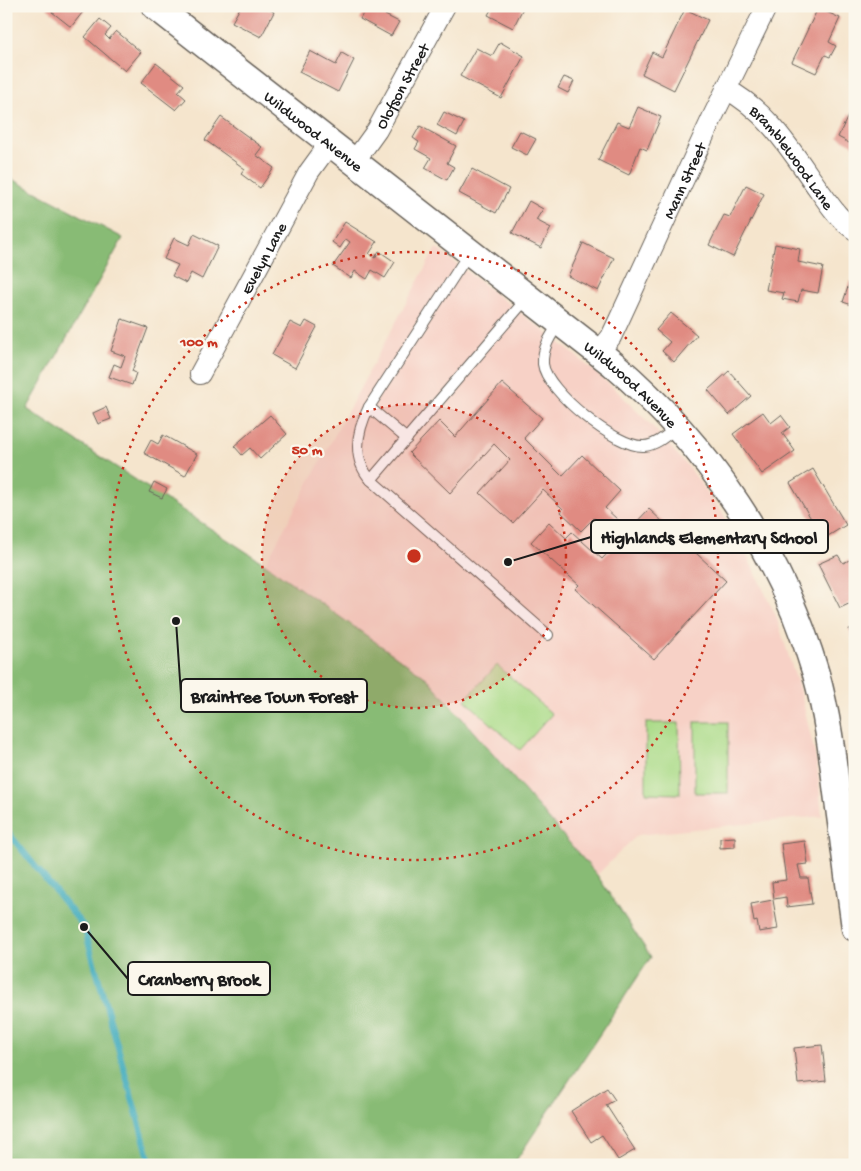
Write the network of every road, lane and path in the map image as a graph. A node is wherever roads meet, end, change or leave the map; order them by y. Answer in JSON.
{"nodes":[{"id":1,"x":445,"y":6,"type":"edge"},
{"id":2,"x":767,"y":6,"type":"edge"},
{"id":3,"x":168,"y":10,"type":"edge"},
{"id":4,"x":726,"y":89,"type":"junction"},
{"id":5,"x":330,"y":143,"type":"junction"},
{"id":6,"x":354,"y":162,"type":"junction"},
{"id":7,"x":855,"y":230,"type":"edge"},
{"id":8,"x":469,"y":252,"type":"junction"},
{"id":9,"x":528,"y":296,"type":"junction"},
{"id":10,"x":561,"y":322,"type":"junction"},
{"id":11,"x":599,"y":352,"type":"junction"},
{"id":12,"x":200,"y":374,"type":"dead end"},
{"id":13,"x":369,"y":407,"type":"junction"},
{"id":14,"x":678,"y":426,"type":"junction"},
{"id":15,"x":406,"y":440,"type":"junction"},
{"id":16,"x":372,"y":480,"type":"junction"},
{"id":17,"x":548,"y":635,"type":"dead end"},
{"id":18,"x":855,"y":928,"type":"edge"}],
"edges":[{"from":1,"to":6,"type":"street","name":"Olofson Street"},
{"from":2,"to":4,"type":"street","name":"Mann Street"},
{"from":3,"to":5,"type":"street","name":"Wildwood Avenue"},
{"from":4,"to":7,"type":"street","name":"Bramblewood Lane"},
{"from":4,"to":11,"type":"street","name":"Mann Street"},
{"from":5,"to":6,"type":"street","name":"Wildwood Avenue"},
{"from":5,"to":12,"type":"street","name":"Evelyn Lane"},
{"from":6,"to":8,"type":"street","name":"Wildwood Avenue"},
{"from":8,"to":9,"type":"street","name":"Wildwood Avenue"},
{"from":8,"to":13,"type":"lane"},
{"from":9,"to":10,"type":"street","name":"Wildwood Avenue"},
{"from":9,"to":15,"type":"lane"},
{"from":10,"to":11,"type":"street","name":"Wildwood Avenue"},
{"from":10,"to":14,"type":"lane"},
{"from":11,"to":14,"type":"street","name":"Wildwood Avenue"},
{"from":13,"to":15,"type":"lane"},
{"from":13,"to":16,"type":"lane"},
{"from":14,"to":18,"type":"street","name":"Wildwood Avenue"},
{"from":15,"to":16,"type":"lane"},
{"from":16,"to":17,"type":"lane"}]}
